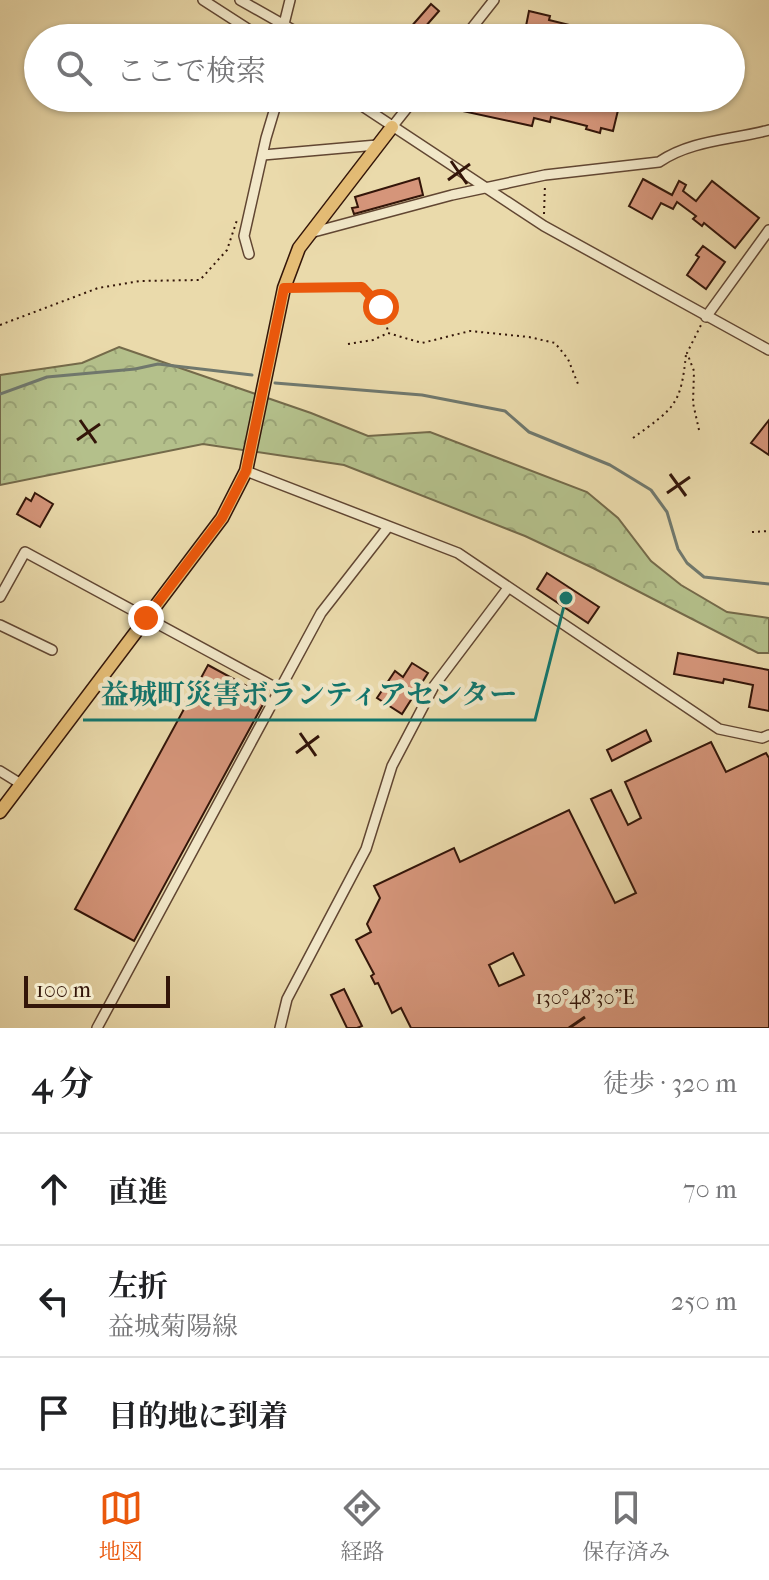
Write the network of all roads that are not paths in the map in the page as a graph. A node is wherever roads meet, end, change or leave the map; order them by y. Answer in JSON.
{"nodes":[{"id":1,"x":203,"y":0,"type":"edge"},
{"id":2,"x":240,"y":0,"type":"edge"},
{"id":3,"x":290,"y":0,"type":"edge"},
{"id":4,"x":494,"y":0,"type":"edge"},
{"id":5,"x":252,"y":7,"type":"junction"},
{"id":6,"x":241,"y":24,"type":"joint"},
{"id":7,"x":284,"y":24,"type":"joint"},
{"id":8,"x":475,"y":24,"type":"edge"},
{"id":9,"x":274,"y":112,"type":"edge"},
{"id":10,"x":370,"y":112,"type":"edge"},
{"id":11,"x":404,"y":112,"type":"edge"},
{"id":12,"x":392,"y":127,"type":"junction"},
{"id":13,"x":769,"y":130,"type":"edge"},
{"id":14,"x":377,"y":145,"type":"junction"},
{"id":15,"x":263,"y":155,"type":"junction"},
{"id":16,"x":484,"y":188,"type":"junction"},
{"id":17,"x":769,"y":230,"type":"edge"},
{"id":18,"x":309,"y":233,"type":"junction"},
{"id":19,"x":249,"y":254,"type":"dead end"},
{"id":20,"x":706,"y":317,"type":"junction"},
{"id":21,"x":769,"y":350,"type":"edge"},
{"id":22,"x":246,"y":471,"type":"junction"},
{"id":23,"x":388,"y":527,"type":"junction"},
{"id":24,"x":508,"y":588,"type":"junction"},
{"id":25,"x":0,"y":597,"type":"edge"},
{"id":26,"x":146,"y":618,"type":"junction"},
{"id":27,"x":0,"y":625,"type":"edge"},
{"id":28,"x":52,"y":650,"type":"dead end"},
{"id":29,"x":280,"y":690,"type":"junction"},
{"id":30,"x":769,"y":735,"type":"edge"},
{"id":31,"x":0,"y":771,"type":"edge"},
{"id":32,"x":21,"y":784,"type":"junction"},
{"id":33,"x":0,"y":812,"type":"edge"},
{"id":34,"x":97,"y":1028,"type":"edge"},
{"id":35,"x":280,"y":1028,"type":"edge"}],
"edges":[{"from":1,"to":6,"type":"street"},
{"from":2,"to":5,"type":"street"},
{"from":3,"to":7,"type":"street"},
{"from":4,"to":8,"type":"street"},
{"from":5,"to":6,"type":"street"},
{"from":5,"to":7,"type":"street"},
{"from":9,"to":15,"type":"street"},
{"from":10,"to":12,"type":"street"},
{"from":11,"to":12,"type":"street"},
{"from":12,"to":14,"type":"main road"},
{"from":12,"to":16,"type":"street"},
{"from":13,"to":16,"type":"street"},
{"from":14,"to":15,"type":"street"},
{"from":14,"to":18,"type":"main road"},
{"from":15,"to":19,"type":"street"},
{"from":16,"to":18,"type":"street"},
{"from":16,"to":20,"type":"street"},
{"from":17,"to":20,"type":"street"},
{"from":18,"to":22,"type":"main road"},
{"from":20,"to":21,"type":"street"},
{"from":22,"to":23,"type":"street"},
{"from":22,"to":26,"type":"main road"},
{"from":23,"to":24,"type":"street"},
{"from":23,"to":29,"type":"street"},
{"from":24,"to":30,"type":"street"},
{"from":24,"to":35,"type":"street"},
{"from":25,"to":26,"type":"street"},
{"from":26,"to":29,"type":"street"},
{"from":26,"to":32,"type":"main road"},
{"from":27,"to":28,"type":"street"},
{"from":29,"to":34,"type":"street"},
{"from":31,"to":32,"type":"street"},
{"from":32,"to":33,"type":"main road"}]}
